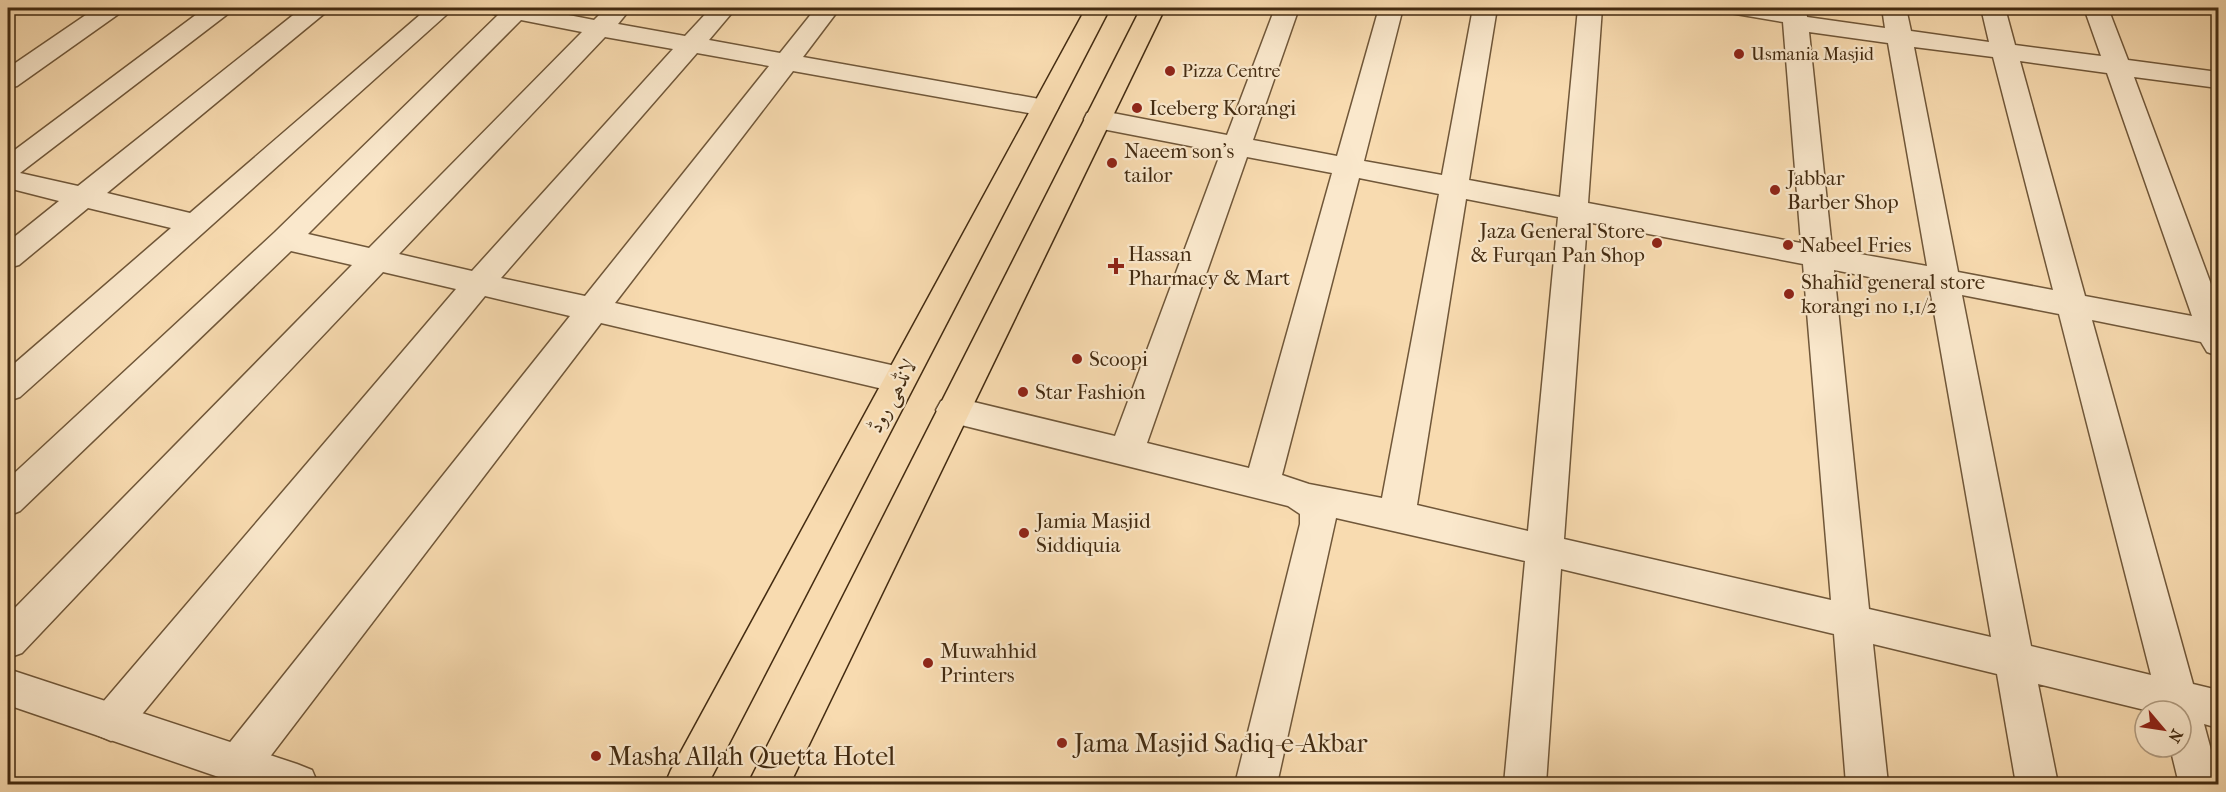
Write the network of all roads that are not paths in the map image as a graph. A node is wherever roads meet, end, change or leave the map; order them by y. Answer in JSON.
{"nodes":[{"id":1,"x":111,"y":8,"type":"edge"},
{"id":2,"x":220,"y":8,"type":"edge"},
{"id":3,"x":316,"y":8,"type":"edge"},
{"id":4,"x":442,"y":8,"type":"edge"},
{"id":5,"x":724,"y":8,"type":"edge"},
{"id":6,"x":828,"y":8,"type":"edge"},
{"id":7,"x":1098,"y":8,"type":"edge"},
{"id":8,"x":1153,"y":8,"type":"edge"},
{"id":9,"x":1287,"y":8,"type":"edge"},
{"id":10,"x":1391,"y":8,"type":"edge"},
{"id":11,"x":1485,"y":8,"type":"edge"},
{"id":12,"x":1590,"y":8,"type":"edge"},
{"id":13,"x":1739,"y":8,"type":"edge"},
{"id":14,"x":1992,"y":8,"type":"edge"},
{"id":15,"x":2096,"y":8,"type":"edge"},
{"id":16,"x":507,"y":9,"type":"edge"},
{"id":17,"x":1795,"y":15,"type":"edge"},
{"id":18,"x":609,"y":18,"type":"edge"},
{"id":19,"x":1897,"y":22,"type":"edge"},
{"id":20,"x":692,"y":45,"type":"junction"},
{"id":21,"x":2004,"y":51,"type":"junction"},
{"id":22,"x":786,"y":61,"type":"junction"},
{"id":23,"x":2116,"y":66,"type":"junction"},
{"id":24,"x":8,"y":80,"type":"edge"},
{"id":25,"x":2218,"y":80,"type":"edge"},
{"id":26,"x":1045,"y":108,"type":"junction"},
{"id":27,"x":1097,"y":118,"type":"junction"},
{"id":28,"x":1236,"y":145,"type":"junction"},
{"id":29,"x":1348,"y":166,"type":"junction"},
{"id":30,"x":8,"y":168,"type":"edge"},
{"id":31,"x":8,"y":179,"type":"edge"},
{"id":32,"x":1456,"y":187,"type":"junction"},
{"id":33,"x":83,"y":197,"type":"junction"},
{"id":34,"x":1575,"y":210,"type":"junction"},
{"id":35,"x":195,"y":224,"type":"junction"},
{"id":36,"x":285,"y":239,"type":"junction"},
{"id":37,"x":1818,"y":256,"type":"junction"},
{"id":38,"x":8,"y":258,"type":"edge"},
{"id":39,"x":375,"y":260,"type":"junction"},
{"id":40,"x":1945,"y":281,"type":"junction"},
{"id":41,"x":478,"y":284,"type":"junction"},
{"id":42,"x":2072,"y":305,"type":"junction"},
{"id":43,"x":593,"y":310,"type":"junction"},
{"id":44,"x":2217,"y":336,"type":"edge"},
{"id":45,"x":900,"y":380,"type":"junction"},
{"id":46,"x":8,"y":388,"type":"edge"},
{"id":47,"x":953,"y":410,"type":"junction"},
{"id":48,"x":1127,"y":450,"type":"junction"},
{"id":49,"x":1262,"y":485,"type":"junction"},
{"id":50,"x":1308,"y":498,"type":"junction"},
{"id":51,"x":8,"y":501,"type":"edge"},
{"id":52,"x":1397,"y":516,"type":"junction"},
{"id":53,"x":1545,"y":551,"type":"junction"},
{"id":54,"x":1852,"y":622,"type":"junction"},
{"id":55,"x":8,"y":641,"type":"edge"},
{"id":56,"x":2013,"y":660,"type":"junction"},
{"id":57,"x":8,"y":687,"type":"edge"},
{"id":58,"x":2148,"y":699,"type":"edge"},
{"id":59,"x":2177,"y":699,"type":"edge"},
{"id":60,"x":2193,"y":708,"type":"edge"},
{"id":61,"x":2218,"y":709,"type":"edge"},
{"id":62,"x":111,"y":722,"type":"junction"},
{"id":63,"x":2193,"y":759,"type":"edge"},
{"id":64,"x":238,"y":765,"type":"junction"},
{"id":65,"x":297,"y":784,"type":"edge"},
{"id":66,"x":686,"y":784,"type":"edge"},
{"id":67,"x":769,"y":784,"type":"edge"},
{"id":68,"x":1256,"y":784,"type":"edge"},
{"id":69,"x":1525,"y":784,"type":"edge"},
{"id":70,"x":1867,"y":784,"type":"edge"},
{"id":71,"x":2037,"y":784,"type":"edge"},
{"id":72,"x":2200,"y":784,"type":"edge"}],
"edges":[{"from":1,"to":24,"type":"street"},
{"from":2,"to":30,"type":"street"},
{"from":3,"to":33,"type":"street"},
{"from":4,"to":35,"type":"street"},
{"from":5,"to":20,"type":"street"},
{"from":6,"to":22,"type":"street"},
{"from":7,"to":26,"type":"main road","name":"لانڈھی روڈ"},
{"from":8,"to":27,"type":"main road"},
{"from":9,"to":28,"type":"street"},
{"from":10,"to":29,"type":"street"},
{"from":11,"to":32,"type":"street"},
{"from":12,"to":34,"type":"street"},
{"from":13,"to":17,"type":"street"},
{"from":14,"to":21,"type":"street"},
{"from":15,"to":23,"type":"street"},
{"from":16,"to":18,"type":"street"},
{"from":16,"to":36,"type":"street"},
{"from":17,"to":19,"type":"street"},
{"from":17,"to":37,"type":"street"},
{"from":18,"to":20,"type":"street"},
{"from":18,"to":39,"type":"street"},
{"from":19,"to":21,"type":"street"},
{"from":19,"to":40,"type":"street"},
{"from":20,"to":22,"type":"street"},
{"from":20,"to":41,"type":"street"},
{"from":21,"to":23,"type":"street"},
{"from":21,"to":42,"type":"street"},
{"from":22,"to":26,"type":"street"},
{"from":22,"to":43,"type":"street"},
{"from":23,"to":25,"type":"street"},
{"from":23,"to":44,"type":"street"},
{"from":26,"to":45,"type":"main road","name":"لانڈھی روڈ"},
{"from":27,"to":28,"type":"street"},
{"from":27,"to":47,"type":"main road"},
{"from":28,"to":29,"type":"street"},
{"from":28,"to":48,"type":"street"},
{"from":29,"to":32,"type":"street"},
{"from":29,"to":49,"type":"street"},
{"from":31,"to":33,"type":"street"},
{"from":32,"to":34,"type":"street"},
{"from":32,"to":52,"type":"street"},
{"from":33,"to":35,"type":"street"},
{"from":33,"to":38,"type":"street"},
{"from":34,"to":37,"type":"street"},
{"from":34,"to":53,"type":"street"},
{"from":35,"to":46,"type":"street"},
{"from":36,"to":39,"type":"street"},
{"from":36,"to":51,"type":"street"},
{"from":37,"to":40,"type":"street"},
{"from":37,"to":54,"type":"street"},
{"from":39,"to":41,"type":"street"},
{"from":39,"to":55,"type":"street"},
{"from":40,"to":42,"type":"street"},
{"from":40,"to":56,"type":"street"},
{"from":41,"to":43,"type":"street"},
{"from":41,"to":62,"type":"street"},
{"from":42,"to":44,"type":"street"},
{"from":42,"to":59,"type":"street"},
{"from":43,"to":45,"type":"street"},
{"from":43,"to":64,"type":"street"},
{"from":45,"to":66,"type":"main road","name":"لانڈھی روڈ"},
{"from":47,"to":48,"type":"street"},
{"from":47,"to":67,"type":"main road"},
{"from":48,"to":49,"type":"street"},
{"from":49,"to":50,"type":"street"},
{"from":50,"to":52,"type":"street"},
{"from":50,"to":68,"type":"street"},
{"from":52,"to":53,"type":"street"},
{"from":53,"to":54,"type":"street"},
{"from":53,"to":69,"type":"street"},
{"from":54,"to":56,"type":"street"},
{"from":54,"to":70,"type":"street"},
{"from":56,"to":58,"type":"street"},
{"from":56,"to":71,"type":"street"},
{"from":57,"to":62,"type":"street"},
{"from":60,"to":61,"type":"street"},
{"from":62,"to":64,"type":"street"},
{"from":63,"to":72,"type":"street"},
{"from":64,"to":65,"type":"street"}]}
